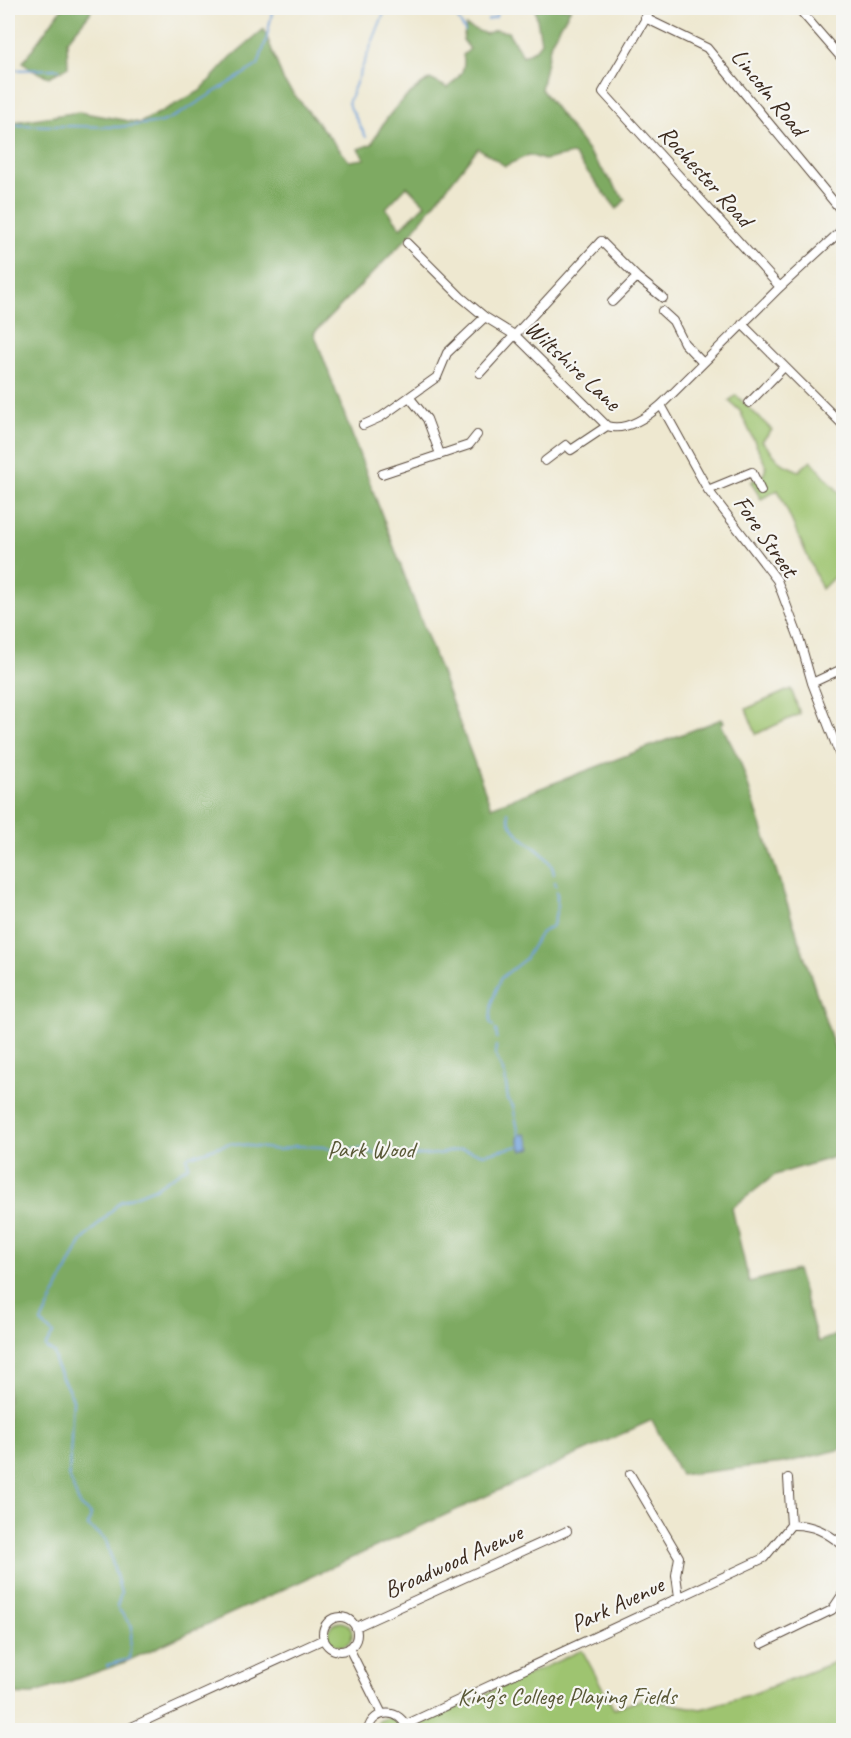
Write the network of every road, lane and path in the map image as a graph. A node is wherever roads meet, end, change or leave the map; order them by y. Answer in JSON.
{"nodes":[{"id":1,"x":652,"y":8,"type":"edge"},
{"id":2,"x":798,"y":8,"type":"edge"},
{"id":3,"x":645,"y":18,"type":"junction"},
{"id":4,"x":843,"y":61,"type":"edge"},
{"id":5,"x":843,"y":214,"type":"edge"},
{"id":6,"x":843,"y":228,"type":"edge"},
{"id":7,"x":407,"y":243,"type":"dead end"},
{"id":8,"x":637,"y":277,"type":"junction"},
{"id":9,"x":780,"y":287,"type":"junction"},
{"id":10,"x":663,"y":298,"type":"dead end"},
{"id":11,"x":612,"y":302,"type":"dead end"},
{"id":12,"x":662,"y":311,"type":"dead end"},
{"id":13,"x":485,"y":317,"type":"junction"},
{"id":14,"x":742,"y":324,"type":"junction"},
{"id":15,"x":516,"y":336,"type":"junction"},
{"id":16,"x":703,"y":363,"type":"junction"},
{"id":17,"x":784,"y":368,"type":"junction"},
{"id":18,"x":480,"y":373,"type":"dead end"},
{"id":19,"x":410,"y":398,"type":"junction"},
{"id":20,"x":749,"y":403,"type":"dead end"},
{"id":21,"x":661,"y":405,"type":"junction"},
{"id":22,"x":363,"y":425,"type":"dead end"},
{"id":23,"x":607,"y":426,"type":"junction"},
{"id":24,"x":843,"y":426,"type":"edge"},
{"id":25,"x":477,"y":435,"type":"dead end"},
{"id":26,"x":440,"y":454,"type":"junction"},
{"id":27,"x":545,"y":461,"type":"dead end"},
{"id":28,"x":382,"y":474,"type":"dead end"},
{"id":29,"x":708,"y":490,"type":"junction"},
{"id":30,"x":761,"y":491,"type":"dead end"},
{"id":31,"x":843,"y":668,"type":"edge"},
{"id":32,"x":812,"y":683,"type":"junction"},
{"id":33,"x":843,"y":763,"type":"edge"},
{"id":34,"x":630,"y":1474,"type":"dead end"},
{"id":35,"x":788,"y":1478,"type":"dead end"},
{"id":36,"x":791,"y":1525,"type":"junction"},
{"id":37,"x":567,"y":1531,"type":"dead end"},
{"id":38,"x":843,"y":1544,"type":"edge"},
{"id":39,"x":843,"y":1592,"type":"edge"},
{"id":40,"x":679,"y":1596,"type":"junction"},
{"id":41,"x":356,"y":1627,"type":"junction"},
{"id":42,"x":324,"y":1640,"type":"junction"},
{"id":43,"x":762,"y":1644,"type":"dead end"},
{"id":44,"x":349,"y":1648,"type":"junction"},
{"id":45,"x":382,"y":1714,"type":"junction"},
{"id":46,"x":406,"y":1728,"type":"edge"},
{"id":47,"x":125,"y":1731,"type":"edge"},
{"id":48,"x":369,"y":1731,"type":"edge"}],
"edges":[{"from":1,"to":3,"type":"street"},
{"from":2,"to":4,"type":"street"},
{"from":3,"to":5,"type":"street","name":"Lincoln Road"},
{"from":3,"to":9,"type":"street","name":"Rochester Road"},
{"from":6,"to":9,"type":"street","name":"Wiltshire Lane"},
{"from":7,"to":13,"type":"street","name":"Wiltshire Lane"},
{"from":8,"to":10,"type":"street"},
{"from":8,"to":11,"type":"street"},
{"from":8,"to":15,"type":"street"},
{"from":9,"to":14,"type":"street","name":"Wiltshire Lane"},
{"from":12,"to":16,"type":"street"},
{"from":13,"to":15,"type":"street","name":"Wiltshire Lane"},
{"from":13,"to":19,"type":"street"},
{"from":14,"to":16,"type":"street","name":"Wiltshire Lane"},
{"from":14,"to":17,"type":"street"},
{"from":15,"to":18,"type":"street"},
{"from":15,"to":23,"type":"street","name":"Wiltshire Lane"},
{"from":16,"to":21,"type":"street","name":"Wiltshire Lane"},
{"from":17,"to":20,"type":"street"},
{"from":17,"to":24,"type":"street"},
{"from":19,"to":22,"type":"street"},
{"from":19,"to":26,"type":"street"},
{"from":21,"to":23,"type":"street","name":"Wiltshire Lane"},
{"from":21,"to":29,"type":"street","name":"Fore Street"},
{"from":23,"to":27,"type":"street"},
{"from":25,"to":26,"type":"street"},
{"from":26,"to":28,"type":"street"},
{"from":29,"to":30,"type":"street"},
{"from":29,"to":32,"type":"street","name":"Fore Street"},
{"from":31,"to":32,"type":"street"},
{"from":32,"to":33,"type":"street","name":"Fore Street"},
{"from":34,"to":40,"type":"street"},
{"from":35,"to":36,"type":"street"},
{"from":36,"to":38,"type":"street"},
{"from":36,"to":40,"type":"street","name":"Park Avenue"},
{"from":37,"to":41,"type":"street","name":"Broadwood Avenue"},
{"from":39,"to":43,"type":"street"},
{"from":40,"to":46,"type":"street","name":"Park Avenue"},
{"from":41,"to":42,"type":"street"},
{"from":41,"to":44,"type":"street"},
{"from":42,"to":44,"type":"street"},
{"from":42,"to":47,"type":"street"},
{"from":44,"to":45,"type":"street"},
{"from":45,"to":46,"type":"street"},
{"from":45,"to":48,"type":"street"}]}
